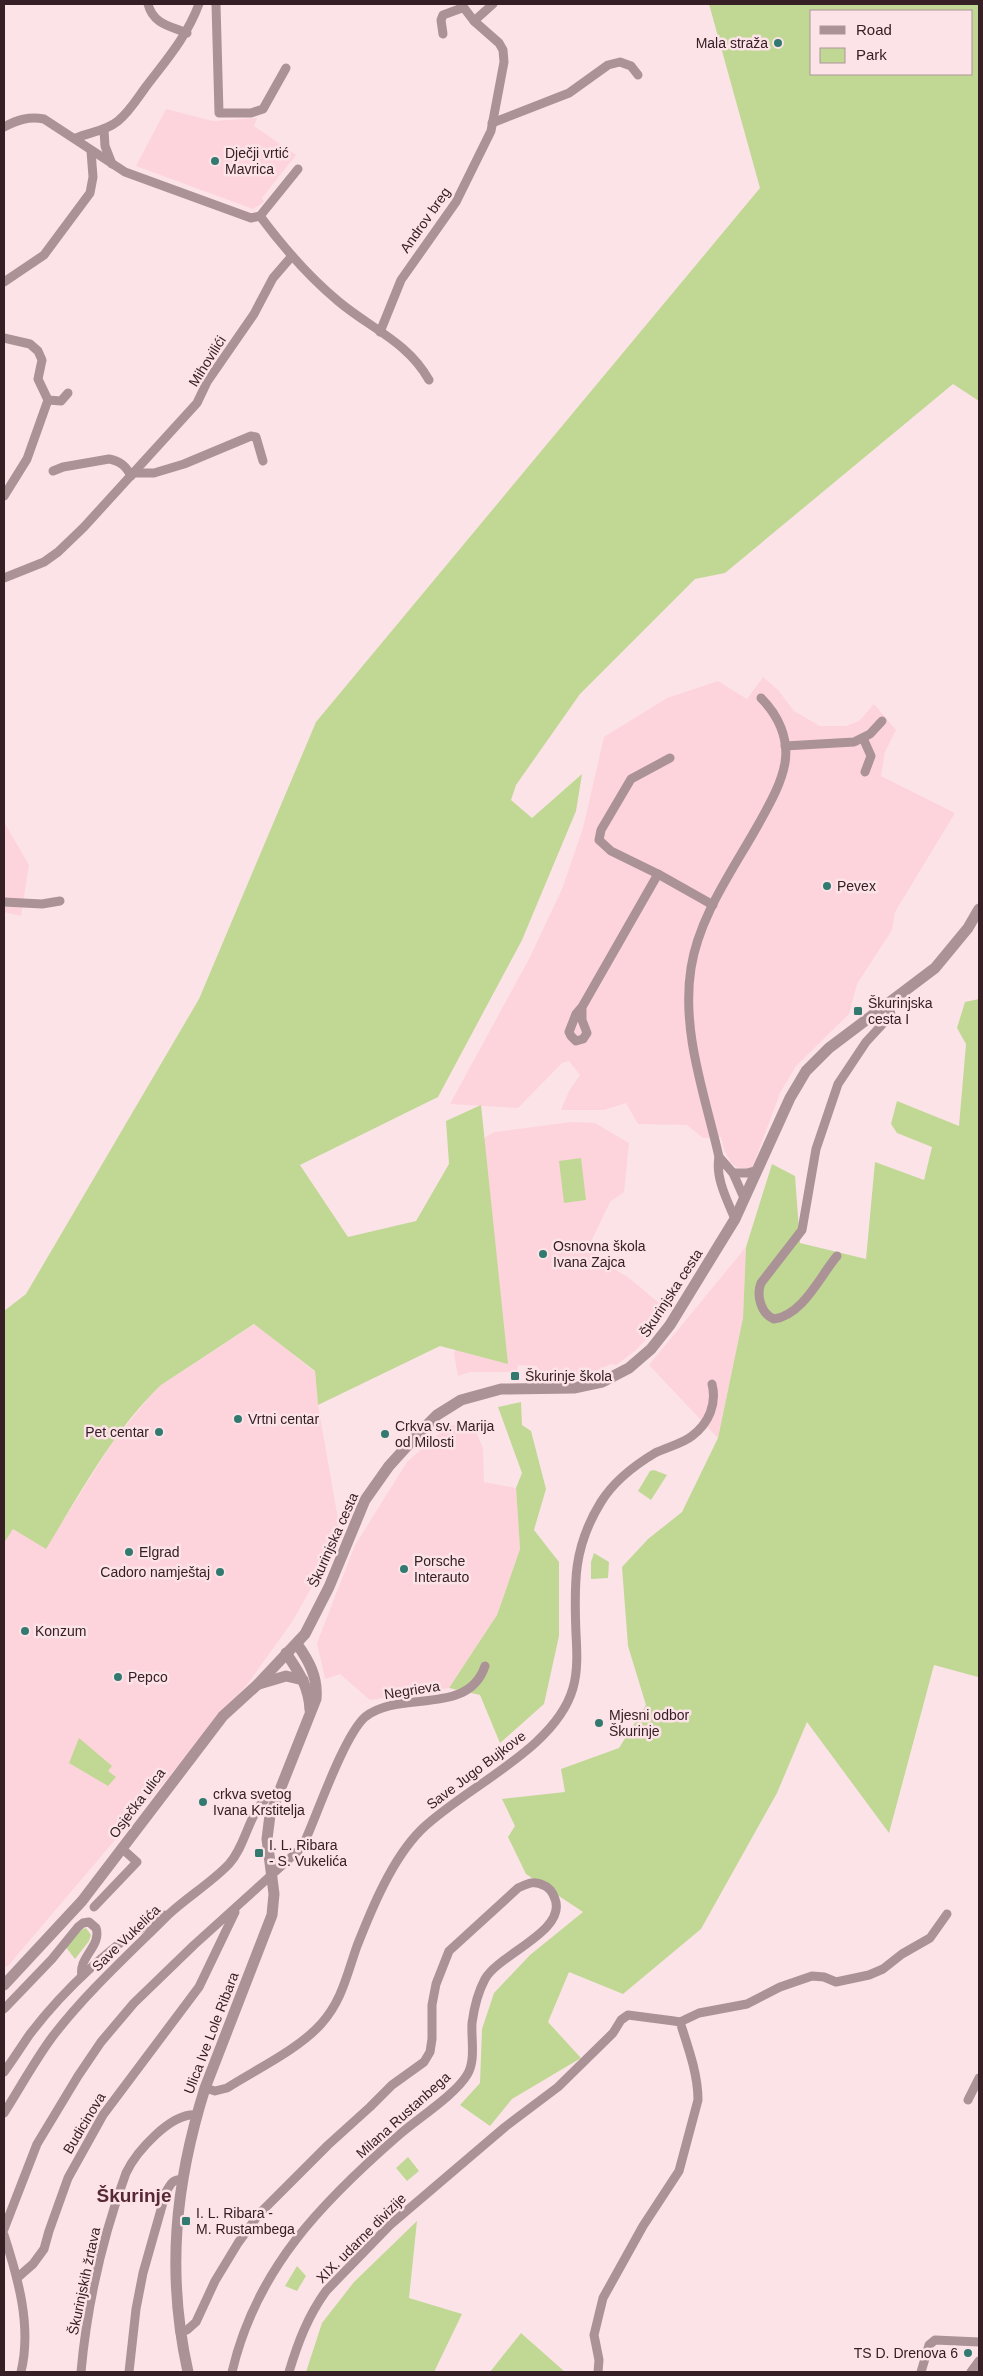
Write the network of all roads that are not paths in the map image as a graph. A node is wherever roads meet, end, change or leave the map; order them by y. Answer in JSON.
{"nodes":[{"id":1,"x":148,"y":4,"type":"edge"},
{"id":2,"x":199,"y":4,"type":"edge"},
{"id":3,"x":216,"y":4,"type":"edge"},
{"id":4,"x":493,"y":4,"type":"edge"},
{"id":5,"x":461,"y":6,"type":"edge"},
{"id":6,"x":474,"y":21,"type":"junction"},
{"id":7,"x":187,"y":33,"type":"junction"},
{"id":8,"x":443,"y":34,"type":"dead end"},
{"id":9,"x":286,"y":68,"type":"dead end"},
{"id":10,"x":638,"y":75,"type":"dead end"},
{"id":11,"x":492,"y":123,"type":"junction"},
{"id":12,"x":4,"y":127,"type":"edge"},
{"id":13,"x":104,"y":130,"type":"junction"},
{"id":14,"x":76,"y":138,"type":"junction"},
{"id":15,"x":91,"y":151,"type":"junction"},
{"id":16,"x":112,"y":164,"type":"junction"},
{"id":17,"x":298,"y":169,"type":"dead end"},
{"id":18,"x":260,"y":216,"type":"junction"},
{"id":19,"x":292,"y":256,"type":"junction"},
{"id":20,"x":4,"y":282,"type":"edge"},
{"id":21,"x":380,"y":332,"type":"junction"},
{"id":22,"x":4,"y":338,"type":"edge"},
{"id":23,"x":429,"y":380,"type":"dead end"},
{"id":24,"x":68,"y":392,"type":"dead end"},
{"id":25,"x":48,"y":400,"type":"junction"},
{"id":26,"x":264,"y":461,"type":"dead end"},
{"id":27,"x":53,"y":471,"type":"dead end"},
{"id":28,"x":132,"y":475,"type":"junction"},
{"id":29,"x":4,"y":496,"type":"edge"},
{"id":30,"x":4,"y":578,"type":"edge"},
{"id":31,"x":761,"y":698,"type":"dead end"},
{"id":32,"x":882,"y":721,"type":"dead end"},
{"id":33,"x":863,"y":738,"type":"junction"},
{"id":34,"x":785,"y":746,"type":"junction"},
{"id":35,"x":670,"y":758,"type":"dead end"},
{"id":36,"x":865,"y":772,"type":"dead end"},
{"id":37,"x":658,"y":874,"type":"junction"},
{"id":38,"x":60,"y":901,"type":"dead end"},
{"id":39,"x":4,"y":902,"type":"edge"},
{"id":40,"x":713,"y":905,"type":"junction"},
{"id":41,"x":979,"y":909,"type":"edge"},
{"id":42,"x":889,"y":1004,"type":"junction"},
{"id":43,"x":582,"y":1007,"type":"dead end"},
{"id":44,"x":719,"y":1157,"type":"junction"},
{"id":45,"x":758,"y":1170,"type":"junction"},
{"id":46,"x":732,"y":1173,"type":"junction"},
{"id":47,"x":744,"y":1198,"type":"junction"},
{"id":48,"x":735,"y":1218,"type":"junction"},
{"id":49,"x":837,"y":1256,"type":"dead end"},
{"id":50,"x":712,"y":1384,"type":"dead end"},
{"id":51,"x":297,"y":1644,"type":"junction"},
{"id":52,"x":286,"y":1654,"type":"junction"},
{"id":53,"x":485,"y":1666,"type":"dead end"},
{"id":54,"x":303,"y":1680,"type":"junction"},
{"id":55,"x":258,"y":1685,"type":"junction"},
{"id":56,"x":310,"y":1714,"type":"junction"},
{"id":57,"x":276,"y":1798,"type":"junction"},
{"id":58,"x":127,"y":1853,"type":"dead end"},
{"id":59,"x":272,"y":1874,"type":"junction"},
{"id":60,"x":104,"y":1881,"type":"dead end"},
{"id":61,"x":112,"y":1888,"type":"junction"},
{"id":62,"x":94,"y":1907,"type":"dead end"},
{"id":63,"x":237,"y":1907,"type":"junction"},
{"id":64,"x":170,"y":1914,"type":"junction"},
{"id":65,"x":947,"y":1914,"type":"dead end"},
{"id":66,"x":82,"y":1976,"type":"junction"},
{"id":67,"x":4,"y":1985,"type":"edge"},
{"id":68,"x":4,"y":2009,"type":"edge"},
{"id":69,"x":680,"y":2022,"type":"junction"},
{"id":70,"x":4,"y":2071,"type":"edge"},
{"id":71,"x":979,"y":2078,"type":"edge"},
{"id":72,"x":205,"y":2088,"type":"junction"},
{"id":73,"x":968,"y":2100,"type":"dead end"},
{"id":74,"x":4,"y":2113,"type":"edge"},
{"id":75,"x":196,"y":2115,"type":"junction"},
{"id":76,"x":182,"y":2180,"type":"junction"},
{"id":77,"x":4,"y":2229,"type":"edge"},
{"id":78,"x":4,"y":2235,"type":"edge"},
{"id":79,"x":17,"y":2278,"type":"junction"},
{"id":80,"x":180,"y":2332,"type":"junction"},
{"id":81,"x":979,"y":2342,"type":"edge"},
{"id":82,"x":979,"y":2361,"type":"edge"},
{"id":83,"x":21,"y":2372,"type":"edge"},
{"id":84,"x":81,"y":2372,"type":"edge"},
{"id":85,"x":129,"y":2372,"type":"edge"},
{"id":86,"x":188,"y":2372,"type":"edge"},
{"id":87,"x":232,"y":2372,"type":"edge"},
{"id":88,"x":290,"y":2372,"type":"edge"},
{"id":89,"x":598,"y":2372,"type":"edge"},
{"id":90,"x":921,"y":2372,"type":"edge"},
{"id":91,"x":971,"y":2372,"type":"edge"}],
"edges":[{"from":1,"to":7,"type":"street"},
{"from":2,"to":7,"type":"street"},
{"from":3,"to":9,"type":"street"},
{"from":4,"to":6,"type":"street"},
{"from":5,"to":6,"type":"street","name":"Androv breg"},
{"from":5,"to":8,"type":"street"},
{"from":6,"to":11,"type":"street","name":"Androv breg"},
{"from":7,"to":13,"type":"street"},
{"from":10,"to":11,"type":"street"},
{"from":11,"to":21,"type":"street","name":"Androv breg"},
{"from":12,"to":14,"type":"street"},
{"from":13,"to":14,"type":"street"},
{"from":13,"to":16,"type":"street"},
{"from":14,"to":15,"type":"street"},
{"from":15,"to":16,"type":"street"},
{"from":15,"to":20,"type":"street"},
{"from":16,"to":18,"type":"street"},
{"from":17,"to":18,"type":"street"},
{"from":18,"to":19,"type":"street"},
{"from":19,"to":21,"type":"street"},
{"from":19,"to":28,"type":"street","name":"Mihovilići"},
{"from":21,"to":23,"type":"street"},
{"from":22,"to":25,"type":"street"},
{"from":24,"to":25,"type":"street"},
{"from":25,"to":29,"type":"street"},
{"from":26,"to":28,"type":"street"},
{"from":27,"to":28,"type":"street"},
{"from":28,"to":30,"type":"street","name":"Mihovilići"},
{"from":31,"to":34,"type":"street"},
{"from":32,"to":33,"type":"street"},
{"from":33,"to":34,"type":"street"},
{"from":33,"to":36,"type":"street"},
{"from":34,"to":40,"type":"street"},
{"from":35,"to":37,"type":"street"},
{"from":37,"to":40,"type":"street"},
{"from":37,"to":43,"type":"street"},
{"from":38,"to":39,"type":"street"},
{"from":40,"to":44,"type":"street"},
{"from":41,"to":42,"type":"street","name":"Škurinjska cesta"},
{"from":42,"to":45,"type":"street","name":"Škurinjska cesta"},
{"from":42,"to":49,"type":"street"},
{"from":44,"to":46,"type":"street"},
{"from":44,"to":48,"type":"street"},
{"from":45,"to":46,"type":"street"},
{"from":45,"to":47,"type":"street","name":"Škurinjska cesta"},
{"from":46,"to":47,"type":"street"},
{"from":47,"to":48,"type":"street","name":"Škurinjska cesta"},
{"from":48,"to":51,"type":"street","name":"Škurinjska cesta"},
{"from":50,"to":72,"type":"street","name":"Save Jugo Bujkove"},
{"from":51,"to":52,"type":"street","name":"Osječka ulica"},
{"from":51,"to":56,"type":"street","name":"Ulica Ive Lole Ribara"},
{"from":52,"to":54,"type":"street","name":"Ulica Ive Lole Ribara"},
{"from":52,"to":55,"type":"street","name":"Osječka ulica"},
{"from":53,"to":59,"type":"street","name":"Negrieva"},
{"from":54,"to":55,"type":"street"},
{"from":54,"to":56,"type":"street","name":"Ulica Ive Lole Ribara"},
{"from":55,"to":67,"type":"street","name":"Osječka ulica"},
{"from":56,"to":57,"type":"street","name":"Ulica Ive Lole Ribara"},
{"from":57,"to":59,"type":"street","name":"Ulica Ive Lole Ribara"},
{"from":57,"to":64,"type":"street","name":"Save Vukelića"},
{"from":58,"to":61,"type":"street"},
{"from":59,"to":63,"type":"street","name":"Negrieva"},
{"from":59,"to":72,"type":"street","name":"Ulica Ive Lole Ribara"},
{"from":60,"to":61,"type":"street"},
{"from":61,"to":62,"type":"street"},
{"from":63,"to":77,"type":"street","name":"Negrieva"},
{"from":63,"to":79,"type":"street","name":"Budicinova"},
{"from":64,"to":66,"type":"street"},
{"from":64,"to":74,"type":"street","name":"Save Vukelića"},
{"from":65,"to":69,"type":"street"},
{"from":66,"to":68,"type":"street"},
{"from":66,"to":70,"type":"street"},
{"from":69,"to":88,"type":"street","name":"XIX. udarne divizije"},
{"from":69,"to":89,"type":"street"},
{"from":71,"to":73,"type":"street"},
{"from":72,"to":75,"type":"street","name":"Ulica Ive Lole Ribara"},
{"from":75,"to":76,"type":"street","name":"Ulica Ive Lole Ribara"},
{"from":75,"to":84,"type":"street","name":"Škurinjskih žrtava"},
{"from":76,"to":80,"type":"street","name":"Ulica Ive Lole Ribara"},
{"from":76,"to":85,"type":"street"},
{"from":78,"to":79,"type":"street"},
{"from":79,"to":83,"type":"street"},
{"from":80,"to":86,"type":"street","name":"Ulica Ive Lole Ribara"},
{"from":80,"to":87,"type":"street","name":"Milana Rustanbega"},
{"from":81,"to":90,"type":"street"},
{"from":82,"to":91,"type":"street"}]}
